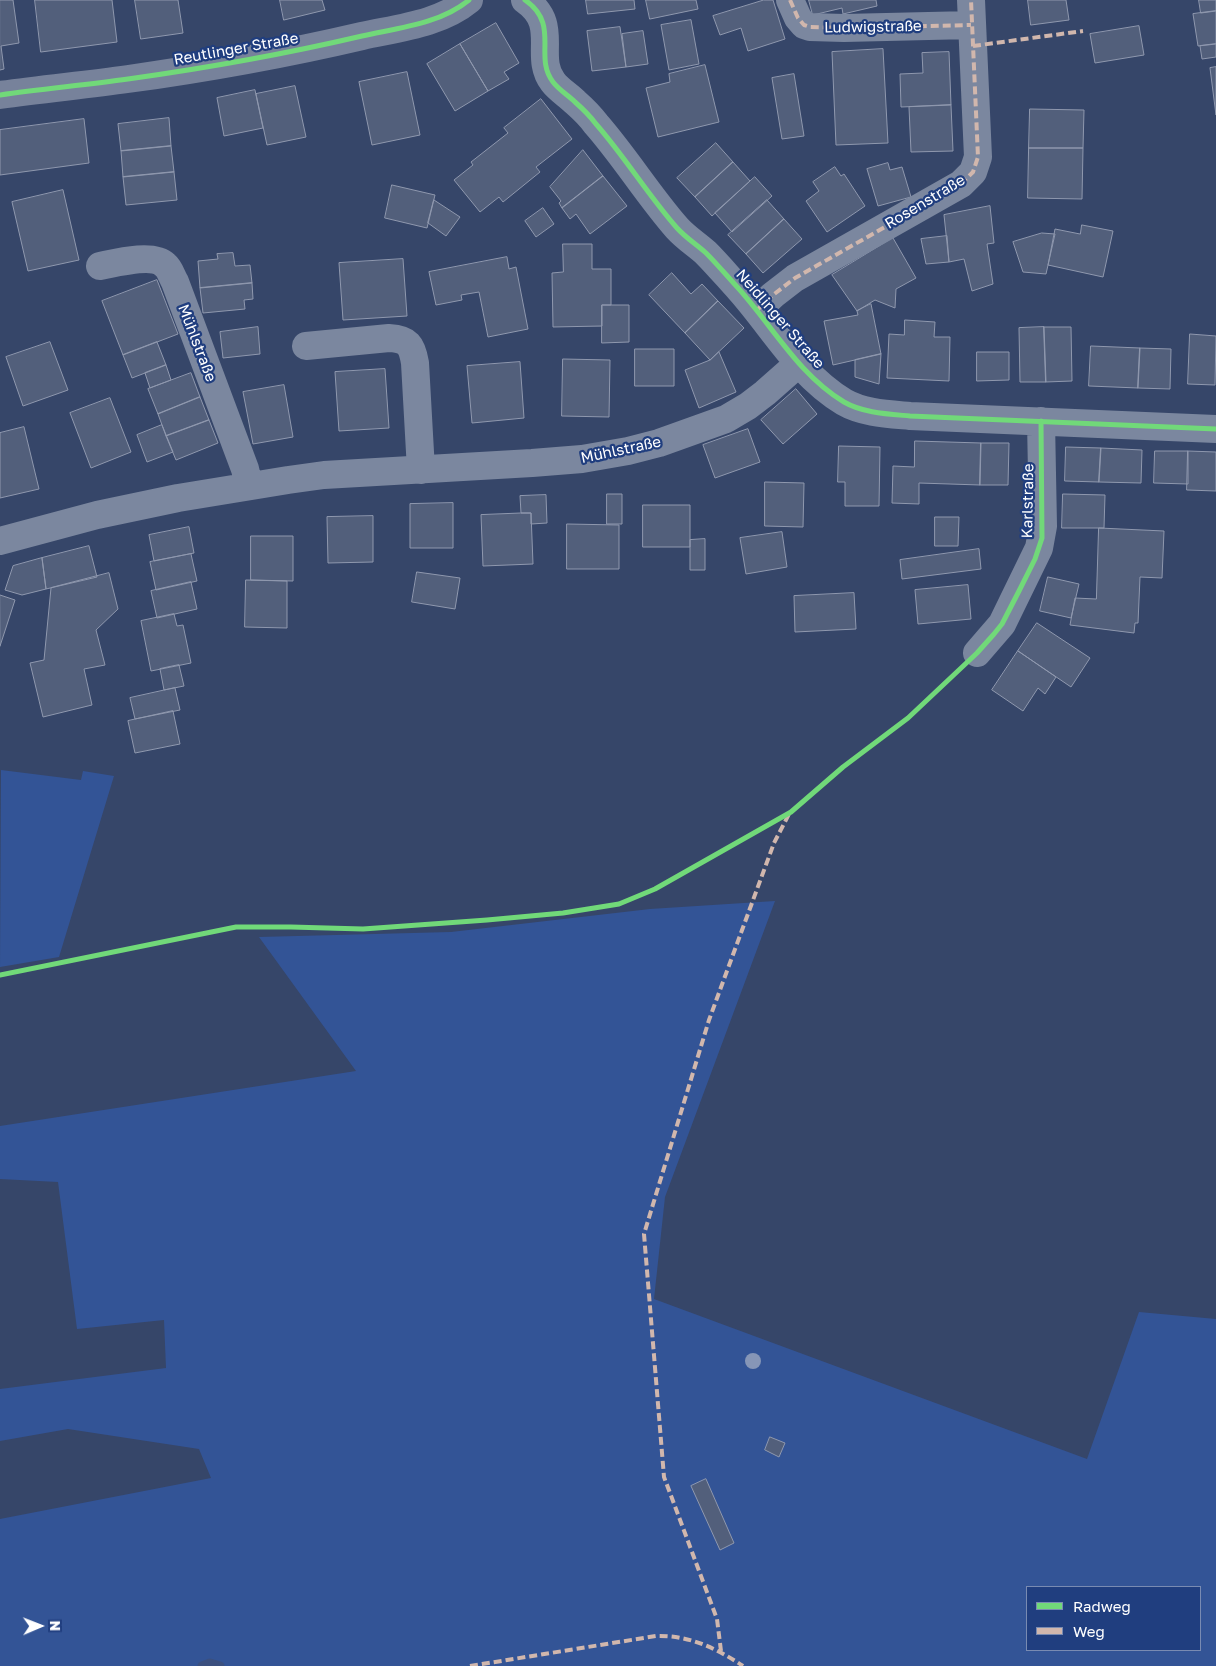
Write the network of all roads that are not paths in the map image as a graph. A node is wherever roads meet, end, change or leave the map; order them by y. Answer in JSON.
{"nodes":[{"id":1,"x":469,"y":0,"type":"edge"},
{"id":2,"x":525,"y":0,"type":"edge"},
{"id":3,"x":790,"y":0,"type":"edge"},
{"id":4,"x":971,"y":12,"type":"edge"},
{"id":5,"x":0,"y":95,"type":"edge"},
{"id":6,"x":100,"y":266,"type":"dead end"},
{"id":7,"x":756,"y":310,"type":"junction"},
{"id":8,"x":306,"y":346,"type":"dead end"},
{"id":9,"x":799,"y":363,"type":"junction"},
{"id":10,"x":1040,"y":421,"type":"junction"},
{"id":11,"x":1216,"y":429,"type":"edge"},
{"id":12,"x":421,"y":470,"type":"junction"},
{"id":13,"x":249,"y":486,"type":"junction"},
{"id":14,"x":0,"y":541,"type":"edge"},
{"id":15,"x":977,"y":653,"type":"dead end"}],
"edges":[{"from":1,"to":5,"type":"main road","name":"Reutlinger Straße"},
{"from":2,"to":7,"type":"street","name":"Neidlinger Straße"},
{"from":3,"to":4,"type":"street","name":"Ludwigstraße"},
{"from":4,"to":7,"type":"street","name":"Rosenstraße"},
{"from":6,"to":13,"type":"street","name":"Mühlstraße"},
{"from":7,"to":9,"type":"street","name":"Neidlinger Straße"},
{"from":8,"to":12,"type":"street"},
{"from":9,"to":10,"type":"street","name":"Neidlinger Straße"},
{"from":9,"to":12,"type":"street","name":"Mühlstraße"},
{"from":10,"to":11,"type":"street","name":"Neidlinger Straße"},
{"from":10,"to":15,"type":"street","name":"Karlstraße"},
{"from":12,"to":13,"type":"street","name":"Mühlstraße"},
{"from":13,"to":14,"type":"street","name":"Mühlstraße"}]}
